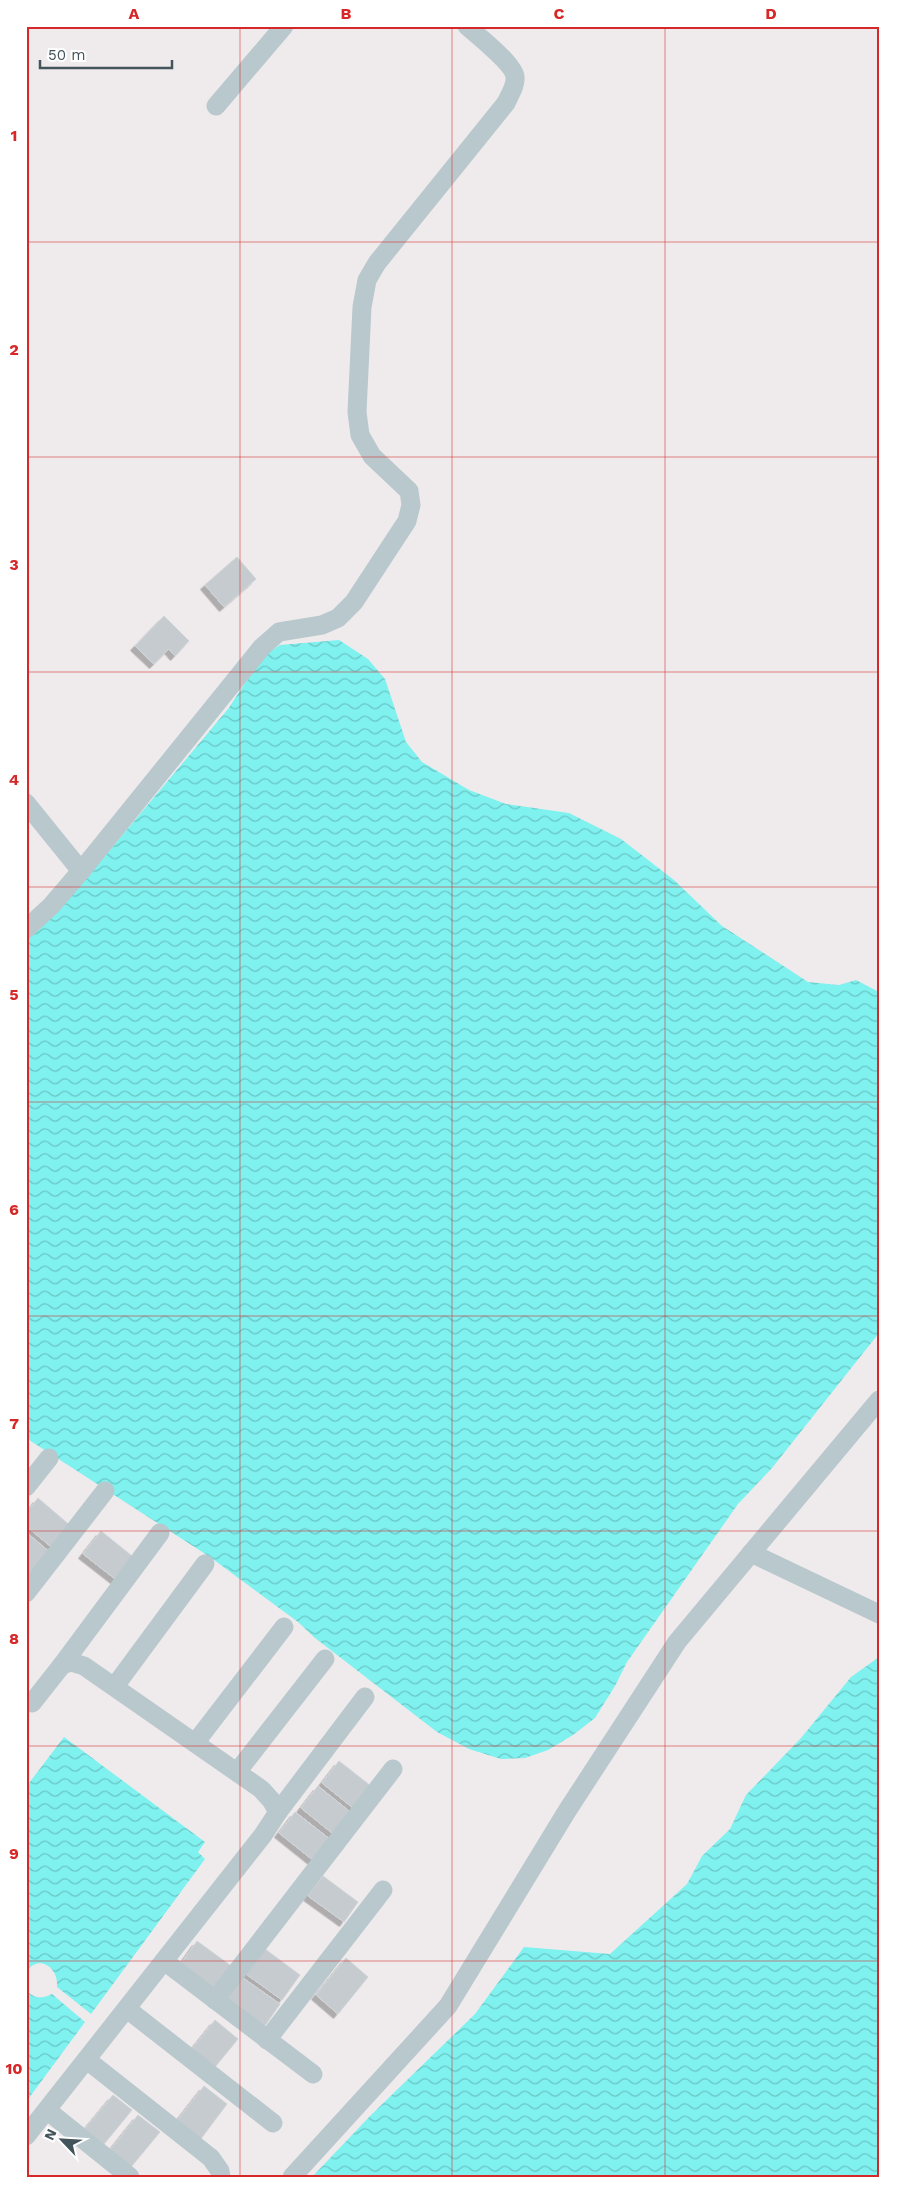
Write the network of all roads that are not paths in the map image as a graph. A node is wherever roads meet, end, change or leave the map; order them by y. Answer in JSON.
{"nodes":[{"id":1,"x":284,"y":26,"type":"edge"},
{"id":2,"x":467,"y":26,"type":"edge"},
{"id":3,"x":216,"y":106,"type":"dead end"},
{"id":4,"x":26,"y":803,"type":"edge"},
{"id":5,"x":81,"y":871,"type":"junction"},
{"id":6,"x":26,"y":929,"type":"edge"},
{"id":7,"x":876,"y":1410,"type":"edge"},
{"id":8,"x":49,"y":1458,"type":"dead end"},
{"id":9,"x":26,"y":1487,"type":"edge"},
{"id":10,"x":105,"y":1491,"type":"dead end"},
{"id":11,"x":160,"y":1533,"type":"dead end"},
{"id":12,"x":752,"y":1552,"type":"junction"},
{"id":13,"x":205,"y":1564,"type":"dead end"},
{"id":14,"x":26,"y":1593,"type":"edge"},
{"id":15,"x":879,"y":1614,"type":"edge"},
{"id":16,"x":284,"y":1627,"type":"dead end"},
{"id":17,"x":325,"y":1659,"type":"dead end"},
{"id":18,"x":62,"y":1665,"type":"junction"},
{"id":19,"x":115,"y":1686,"type":"junction"},
{"id":20,"x":365,"y":1697,"type":"dead end"},
{"id":21,"x":32,"y":1703,"type":"dead end"},
{"id":22,"x":195,"y":1743,"type":"junction"},
{"id":23,"x":393,"y":1769,"type":"dead end"},
{"id":24,"x":238,"y":1772,"type":"junction"},
{"id":25,"x":278,"y":1812,"type":"junction"},
{"id":26,"x":383,"y":1890,"type":"dead end"},
{"id":27,"x":164,"y":1961,"type":"junction"},
{"id":28,"x":215,"y":2000,"type":"junction"},
{"id":29,"x":127,"y":2009,"type":"junction"},
{"id":30,"x":268,"y":2040,"type":"junction"},
{"id":31,"x":87,"y":2060,"type":"junction"},
{"id":32,"x":312,"y":2074,"type":"dead end"},
{"id":33,"x":48,"y":2110,"type":"junction"},
{"id":34,"x":273,"y":2123,"type":"dead end"},
{"id":35,"x":26,"y":2136,"type":"edge"},
{"id":36,"x":130,"y":2177,"type":"edge"},
{"id":37,"x":221,"y":2177,"type":"edge"},
{"id":38,"x":292,"y":2177,"type":"edge"}],
"edges":[{"from":1,"to":3,"type":"street"},
{"from":2,"to":5,"type":"street"},
{"from":4,"to":5,"type":"street"},
{"from":5,"to":6,"type":"street"},
{"from":7,"to":12,"type":"street"},
{"from":8,"to":9,"type":"street"},
{"from":10,"to":14,"type":"street"},
{"from":11,"to":18,"type":"street"},
{"from":12,"to":15,"type":"street"},
{"from":12,"to":38,"type":"street"},
{"from":13,"to":19,"type":"street"},
{"from":16,"to":22,"type":"street"},
{"from":17,"to":24,"type":"street"},
{"from":18,"to":19,"type":"street"},
{"from":18,"to":21,"type":"street"},
{"from":19,"to":22,"type":"street"},
{"from":20,"to":25,"type":"street"},
{"from":22,"to":24,"type":"street"},
{"from":23,"to":28,"type":"street"},
{"from":24,"to":25,"type":"street"},
{"from":25,"to":27,"type":"street"},
{"from":26,"to":30,"type":"street"},
{"from":27,"to":28,"type":"street"},
{"from":27,"to":29,"type":"street"},
{"from":28,"to":30,"type":"street"},
{"from":29,"to":31,"type":"street"},
{"from":29,"to":34,"type":"street"},
{"from":30,"to":32,"type":"street"},
{"from":31,"to":33,"type":"street"},
{"from":31,"to":37,"type":"street"},
{"from":33,"to":35,"type":"street"},
{"from":33,"to":36,"type":"street"}]}
